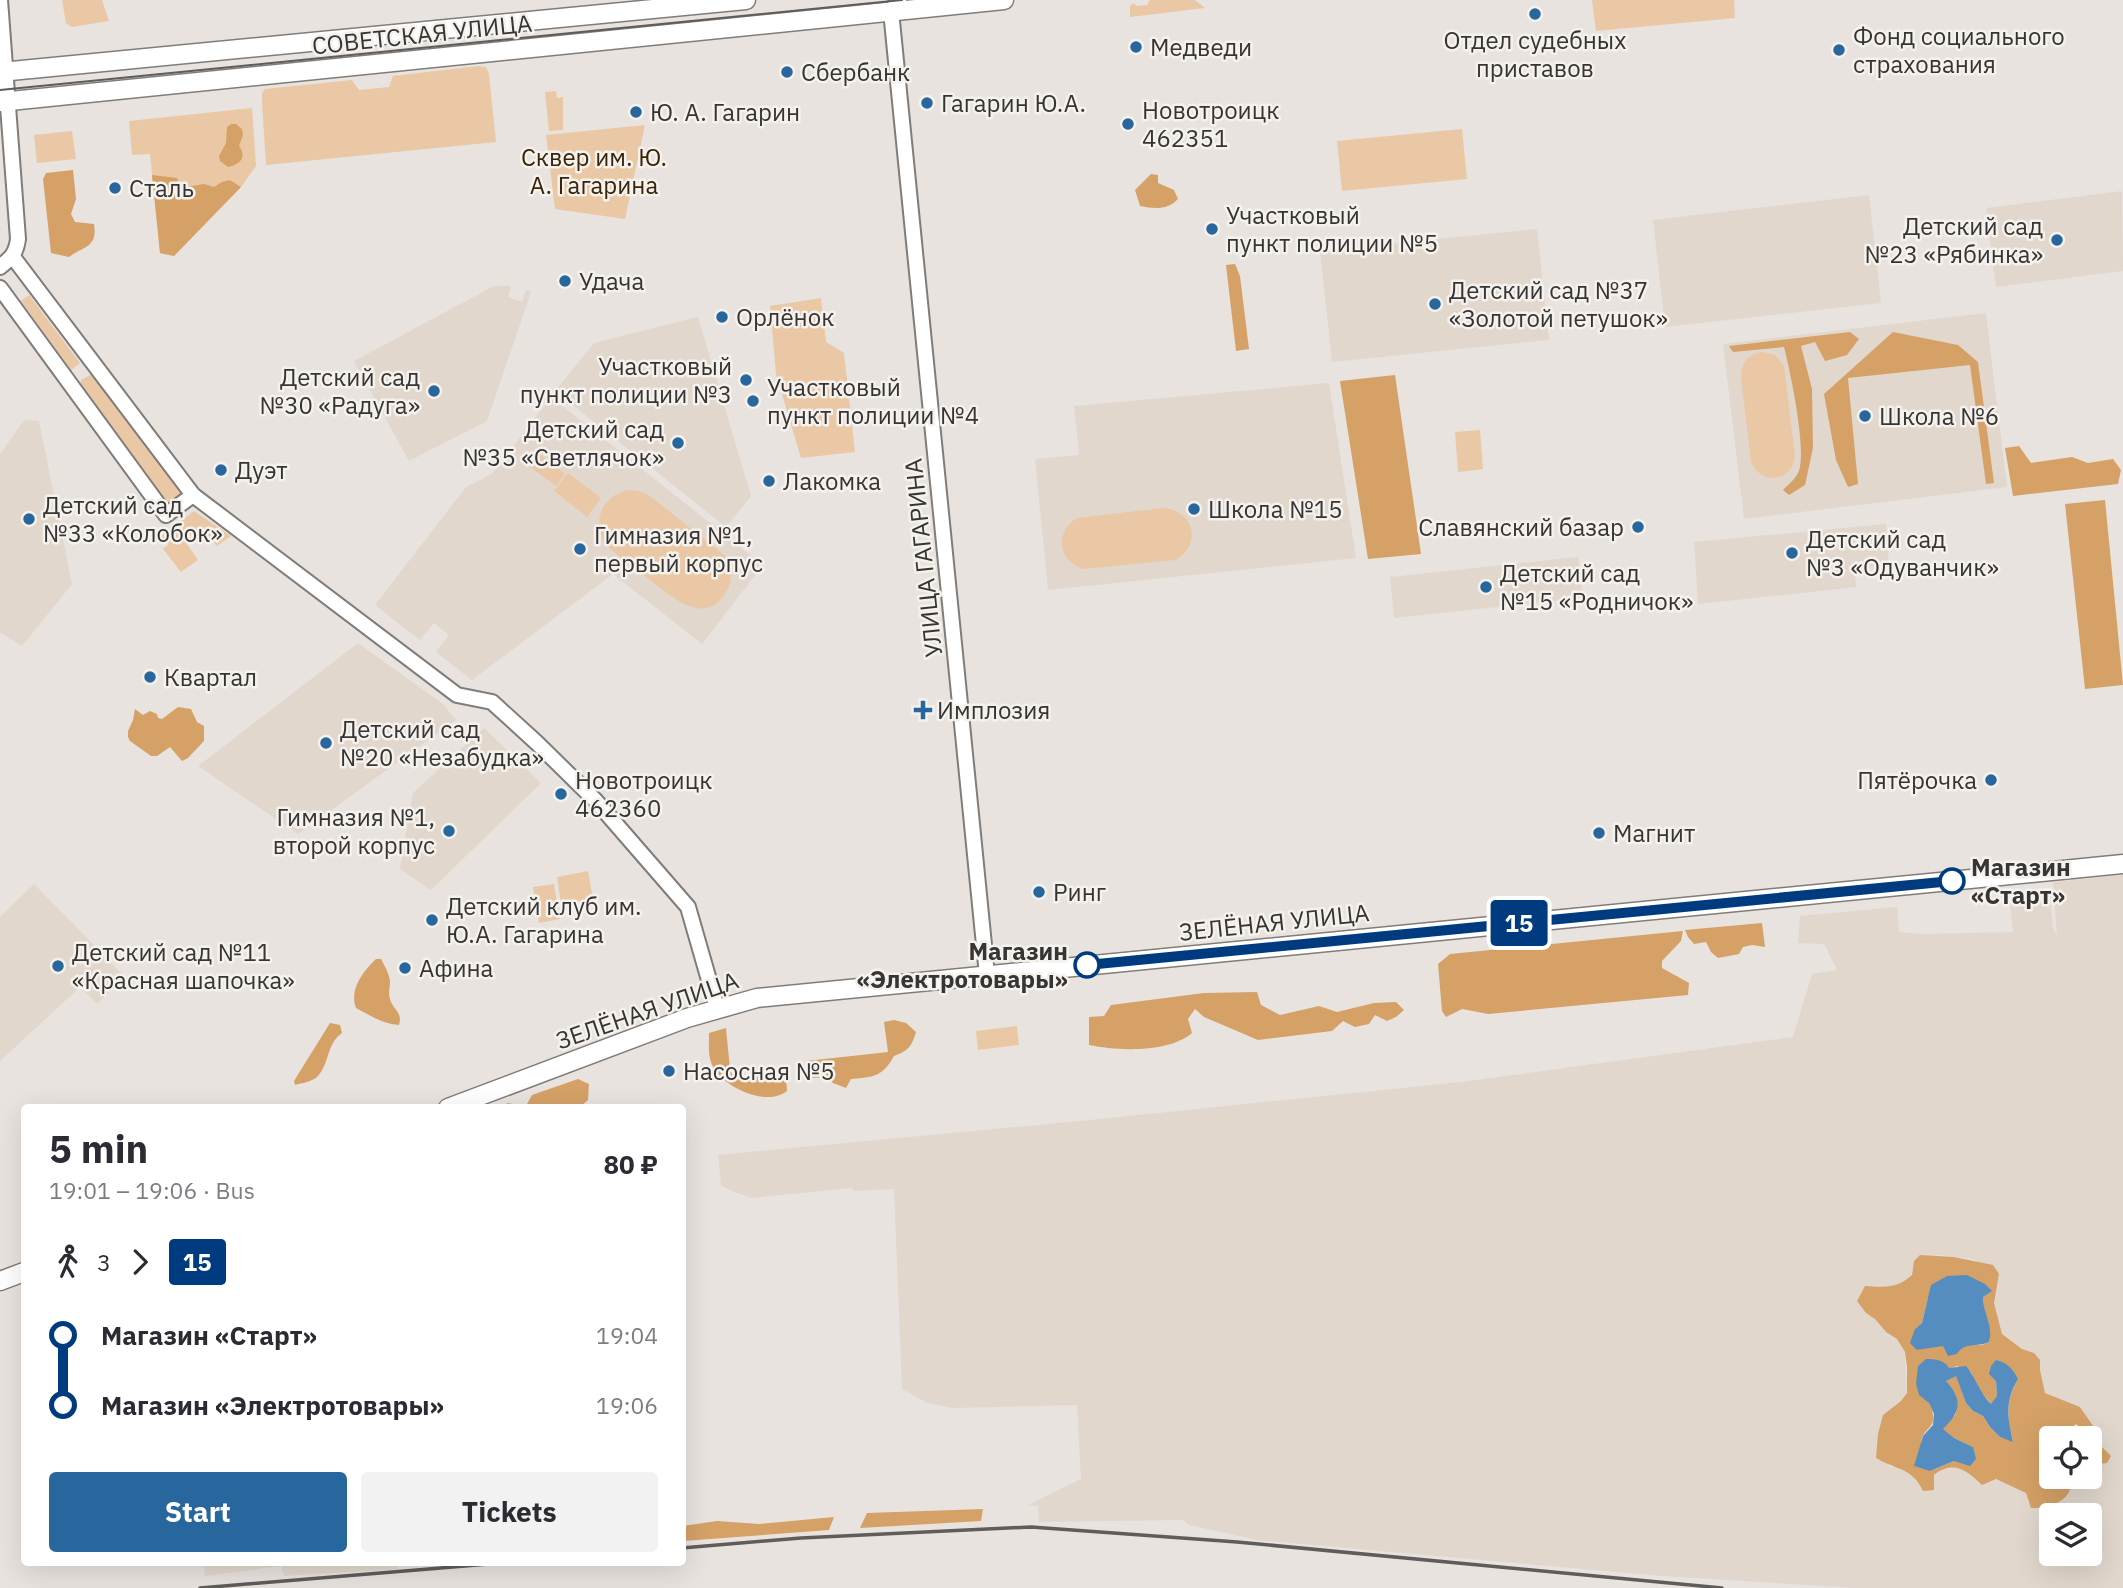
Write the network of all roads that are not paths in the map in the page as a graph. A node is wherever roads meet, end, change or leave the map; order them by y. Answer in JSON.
{"nodes":[{"id":1,"x":0,"y":0,"type":"edge"},
{"id":2,"x":746,"y":0,"type":"edge"},
{"id":3,"x":1004,"y":0,"type":"edge"},
{"id":4,"x":895,"y":6,"type":"edge"},
{"id":5,"x":2,"y":72,"type":"edge"},
{"id":6,"x":4,"y":101,"type":"edge"},
{"id":7,"x":13,"y":257,"type":"junction"},
{"id":8,"x":0,"y":267,"type":"edge"},
{"id":9,"x":0,"y":288,"type":"edge"},
{"id":10,"x":194,"y":495,"type":"junction"},
{"id":11,"x":2123,"y":864,"type":"edge"},
{"id":12,"x":987,"y":975,"type":"junction"},
{"id":13,"x":717,"y":1008,"type":"junction"},
{"id":14,"x":459,"y":1104,"type":"edge"},
{"id":15,"x":21,"y":1273,"type":"edge"},
{"id":16,"x":0,"y":1281,"type":"edge"}],
"edges":[{"from":1,"to":5,"type":"street"},
{"from":2,"to":5,"type":"main road","name":"СОВЕТСКАЯ УЛИЦА"},
{"from":3,"to":4,"type":"main road","name":"СОВЕТСКАЯ УЛИЦА"},
{"from":4,"to":6,"type":"main road","name":"СОВЕТСКАЯ УЛИЦА"},
{"from":4,"to":12,"type":"street","name":"УЛИЦА ГАГАРИНА"},
{"from":5,"to":6,"type":"street"},
{"from":6,"to":7,"type":"street"},
{"from":7,"to":8,"type":"street"},
{"from":7,"to":10,"type":"street"},
{"from":9,"to":10,"type":"street"},
{"from":10,"to":13,"type":"street"},
{"from":11,"to":12,"type":"main road","name":"ЗЕЛЁНАЯ УЛИЦА"},
{"from":12,"to":13,"type":"main road","name":"ЗЕЛЁНАЯ УЛИЦА"},
{"from":13,"to":14,"type":"main road","name":"ЗЕЛЁНАЯ УЛИЦА"},
{"from":15,"to":16,"type":"main road"}]}
